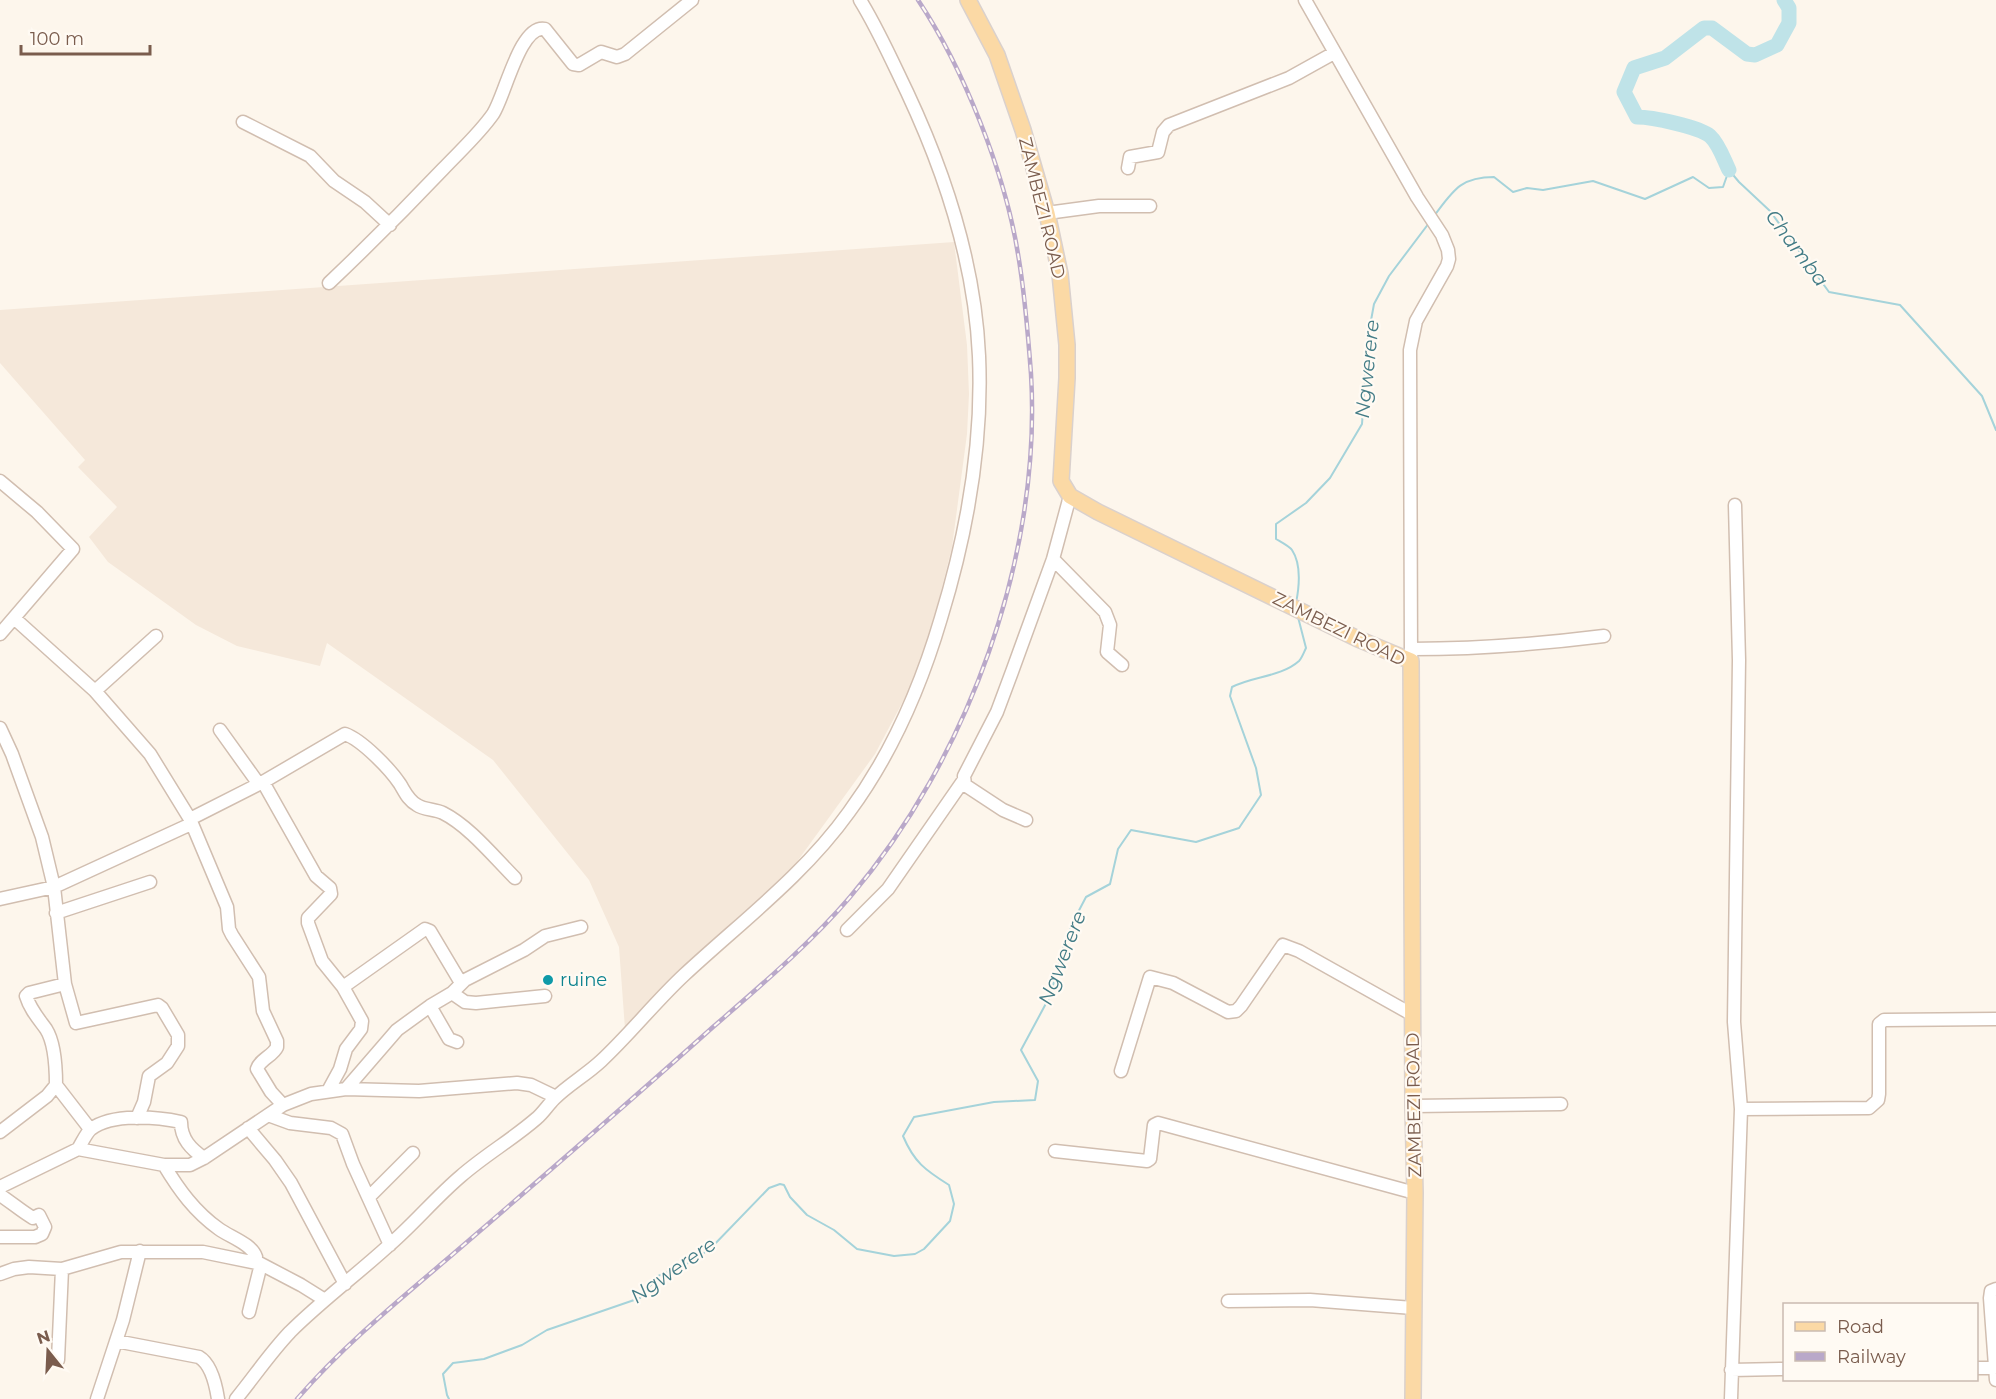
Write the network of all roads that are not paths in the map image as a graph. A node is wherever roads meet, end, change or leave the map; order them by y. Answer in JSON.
{"nodes":[{"id":1,"x":692,"y":0,"type":"edge"},
{"id":2,"x":860,"y":0,"type":"edge"},
{"id":3,"x":968,"y":0,"type":"edge"},
{"id":4,"x":1305,"y":0,"type":"edge"},
{"id":5,"x":1334,"y":53,"type":"junction"},
{"id":6,"x":243,"y":122,"type":"dead end"},
{"id":7,"x":1128,"y":168,"type":"dead end"},
{"id":8,"x":1150,"y":206,"type":"dead end"},
{"id":9,"x":1047,"y":213,"type":"junction"},
{"id":10,"x":390,"y":225,"type":"junction"},
{"id":11,"x":329,"y":283,"type":"dead end"},
{"id":12,"x":0,"y":481,"type":"edge"},
{"id":13,"x":1070,"y":496,"type":"junction"},
{"id":14,"x":1735,"y":505,"type":"dead end"},
{"id":15,"x":1053,"y":559,"type":"junction"},
{"id":16,"x":14,"y":618,"type":"junction"},
{"id":17,"x":0,"y":634,"type":"edge"},
{"id":18,"x":156,"y":636,"type":"dead end"},
{"id":19,"x":1604,"y":636,"type":"dead end"},
{"id":20,"x":1412,"y":655,"type":"junction"},
{"id":21,"x":1122,"y":665,"type":"dead end"},
{"id":22,"x":95,"y":691,"type":"junction"},
{"id":23,"x":0,"y":728,"type":"edge"},
{"id":24,"x":220,"y":730,"type":"dead end"},
{"id":25,"x":12,"y":754,"type":"junction"},
{"id":26,"x":0,"y":759,"type":"edge"},
{"id":27,"x":963,"y":781,"type":"junction"},
{"id":28,"x":260,"y":783,"type":"junction"},
{"id":29,"x":1026,"y":820,"type":"dead end"},
{"id":30,"x":191,"y":822,"type":"junction"},
{"id":31,"x":515,"y":878,"type":"dead end"},
{"id":32,"x":150,"y":882,"type":"dead end"},
{"id":33,"x":54,"y":887,"type":"junction"},
{"id":34,"x":0,"y":899,"type":"edge"},
{"id":35,"x":56,"y":914,"type":"junction"},
{"id":36,"x":581,"y":927,"type":"dead end"},
{"id":37,"x":847,"y":930,"type":"dead end"},
{"id":38,"x":461,"y":983,"type":"junction"},
{"id":39,"x":65,"y":984,"type":"junction"},
{"id":40,"x":343,"y":987,"type":"junction"},
{"id":41,"x":452,"y":993,"type":"junction"},
{"id":42,"x":545,"y":996,"type":"dead end"},
{"id":43,"x":430,"y":1006,"type":"junction"},
{"id":44,"x":1413,"y":1015,"type":"junction"},
{"id":45,"x":1996,"y":1019,"type":"edge"},
{"id":46,"x":457,"y":1042,"type":"dead end"},
{"id":47,"x":1121,"y":1071,"type":"dead end"},
{"id":48,"x":56,"y":1085,"type":"junction"},
{"id":49,"x":346,"y":1089,"type":"junction"},
{"id":50,"x":328,"y":1091,"type":"junction"},
{"id":51,"x":556,"y":1097,"type":"junction"},
{"id":52,"x":1561,"y":1104,"type":"dead end"},
{"id":53,"x":283,"y":1105,"type":"junction"},
{"id":54,"x":1413,"y":1106,"type":"junction"},
{"id":55,"x":1742,"y":1109,"type":"junction"},
{"id":56,"x":268,"y":1115,"type":"junction"},
{"id":57,"x":136,"y":1118,"type":"junction"},
{"id":58,"x":248,"y":1128,"type":"junction"},
{"id":59,"x":90,"y":1129,"type":"junction"},
{"id":60,"x":0,"y":1132,"type":"edge"},
{"id":61,"x":78,"y":1149,"type":"junction"},
{"id":62,"x":1055,"y":1151,"type":"dead end"},
{"id":63,"x":413,"y":1154,"type":"dead end"},
{"id":64,"x":204,"y":1158,"type":"junction"},
{"id":65,"x":164,"y":1165,"type":"junction"},
{"id":66,"x":0,"y":1187,"type":"edge"},
{"id":67,"x":1415,"y":1193,"type":"junction"},
{"id":68,"x":0,"y":1195,"type":"edge"},
{"id":69,"x":369,"y":1197,"type":"junction"},
{"id":70,"x":0,"y":1237,"type":"edge"},
{"id":71,"x":390,"y":1245,"type":"junction"},
{"id":72,"x":140,"y":1251,"type":"junction"},
{"id":73,"x":257,"y":1263,"type":"junction"},
{"id":74,"x":62,"y":1269,"type":"junction"},
{"id":75,"x":0,"y":1274,"type":"edge"},
{"id":76,"x":345,"y":1284,"type":"junction"},
{"id":77,"x":1996,"y":1289,"type":"edge"},
{"id":78,"x":325,"y":1300,"type":"junction"},
{"id":79,"x":1228,"y":1300,"type":"dead end"},
{"id":80,"x":1413,"y":1308,"type":"junction"},
{"id":81,"x":249,"y":1312,"type":"dead end"},
{"id":82,"x":116,"y":1341,"type":"junction"},
{"id":83,"x":58,"y":1360,"type":"dead end"},
{"id":84,"x":1978,"y":1368,"type":"edge"},
{"id":85,"x":1783,"y":1369,"type":"edge"},
{"id":86,"x":1731,"y":1370,"type":"junction"},
{"id":87,"x":1995,"y":1374,"type":"edge"},
{"id":88,"x":97,"y":1399,"type":"edge"},
{"id":89,"x":218,"y":1399,"type":"edge"},
{"id":90,"x":236,"y":1399,"type":"edge"},
{"id":91,"x":1413,"y":1399,"type":"edge"},
{"id":92,"x":1731,"y":1399,"type":"edge"}],
"edges":[{"from":1,"to":10,"type":"street"},
{"from":2,"to":51,"type":"street"},
{"from":3,"to":9,"type":"main road","name":"ZAMBEZI ROAD"},
{"from":4,"to":5,"type":"street"},
{"from":5,"to":7,"type":"street"},
{"from":5,"to":20,"type":"street"},
{"from":6,"to":10,"type":"street"},
{"from":8,"to":9,"type":"street"},
{"from":9,"to":13,"type":"main road","name":"ZAMBEZI ROAD"},
{"from":10,"to":11,"type":"street"},
{"from":12,"to":16,"type":"street"},
{"from":13,"to":15,"type":"street"},
{"from":13,"to":20,"type":"main road","name":"ZAMBEZI ROAD"},
{"from":14,"to":55,"type":"street"},
{"from":15,"to":21,"type":"street"},
{"from":15,"to":27,"type":"street"},
{"from":16,"to":17,"type":"street"},
{"from":16,"to":22,"type":"street"},
{"from":18,"to":22,"type":"street"},
{"from":19,"to":20,"type":"street"},
{"from":20,"to":44,"type":"main road","name":"ZAMBEZI ROAD"},
{"from":22,"to":30,"type":"street"},
{"from":23,"to":25,"type":"street"},
{"from":24,"to":28,"type":"street"},
{"from":25,"to":26,"type":"street"},
{"from":25,"to":33,"type":"street"},
{"from":27,"to":29,"type":"street"},
{"from":27,"to":37,"type":"street"},
{"from":28,"to":30,"type":"street"},
{"from":28,"to":31,"type":"street"},
{"from":28,"to":40,"type":"street"},
{"from":30,"to":33,"type":"street"},
{"from":30,"to":53,"type":"street"},
{"from":32,"to":35,"type":"street"},
{"from":33,"to":34,"type":"street"},
{"from":33,"to":35,"type":"street"},
{"from":35,"to":39,"type":"street"},
{"from":36,"to":38,"type":"street"},
{"from":38,"to":40,"type":"street"},
{"from":38,"to":41,"type":"street"},
{"from":39,"to":48,"type":"street"},
{"from":39,"to":57,"type":"street"},
{"from":40,"to":50,"type":"street"},
{"from":41,"to":42,"type":"street"},
{"from":41,"to":43,"type":"street"},
{"from":43,"to":46,"type":"street"},
{"from":43,"to":49,"type":"street"},
{"from":44,"to":47,"type":"street"},
{"from":44,"to":54,"type":"main road","name":"ZAMBEZI ROAD"},
{"from":45,"to":55,"type":"street"},
{"from":48,"to":59,"type":"street"},
{"from":48,"to":60,"type":"street"},
{"from":49,"to":50,"type":"street"},
{"from":49,"to":51,"type":"street"},
{"from":50,"to":53,"type":"street"},
{"from":51,"to":71,"type":"street"},
{"from":52,"to":54,"type":"street"},
{"from":53,"to":56,"type":"street"},
{"from":54,"to":67,"type":"main road","name":"ZAMBEZI ROAD"},
{"from":55,"to":86,"type":"street"},
{"from":56,"to":58,"type":"street"},
{"from":56,"to":69,"type":"street"},
{"from":57,"to":59,"type":"street"},
{"from":57,"to":64,"type":"street"},
{"from":58,"to":64,"type":"street"},
{"from":58,"to":76,"type":"street"},
{"from":59,"to":61,"type":"street"},
{"from":61,"to":65,"type":"street"},
{"from":61,"to":66,"type":"street"},
{"from":62,"to":67,"type":"street"},
{"from":63,"to":69,"type":"street"},
{"from":64,"to":65,"type":"street"},
{"from":65,"to":73,"type":"street"},
{"from":67,"to":80,"type":"main road","name":"ZAMBEZI ROAD"},
{"from":68,"to":70,"type":"street"},
{"from":69,"to":71,"type":"street"},
{"from":71,"to":76,"type":"street"},
{"from":72,"to":73,"type":"street"},
{"from":72,"to":74,"type":"street"},
{"from":72,"to":82,"type":"street"},
{"from":73,"to":78,"type":"street"},
{"from":73,"to":81,"type":"street"},
{"from":74,"to":75,"type":"street"},
{"from":74,"to":83,"type":"street"},
{"from":76,"to":78,"type":"street"},
{"from":77,"to":87,"type":"street"},
{"from":78,"to":90,"type":"street"},
{"from":79,"to":80,"type":"street"},
{"from":80,"to":91,"type":"main road","name":"ZAMBEZI ROAD"},
{"from":82,"to":88,"type":"street"},
{"from":82,"to":89,"type":"street"},
{"from":84,"to":87,"type":"street"},
{"from":85,"to":86,"type":"street"},
{"from":86,"to":92,"type":"street"}]}
